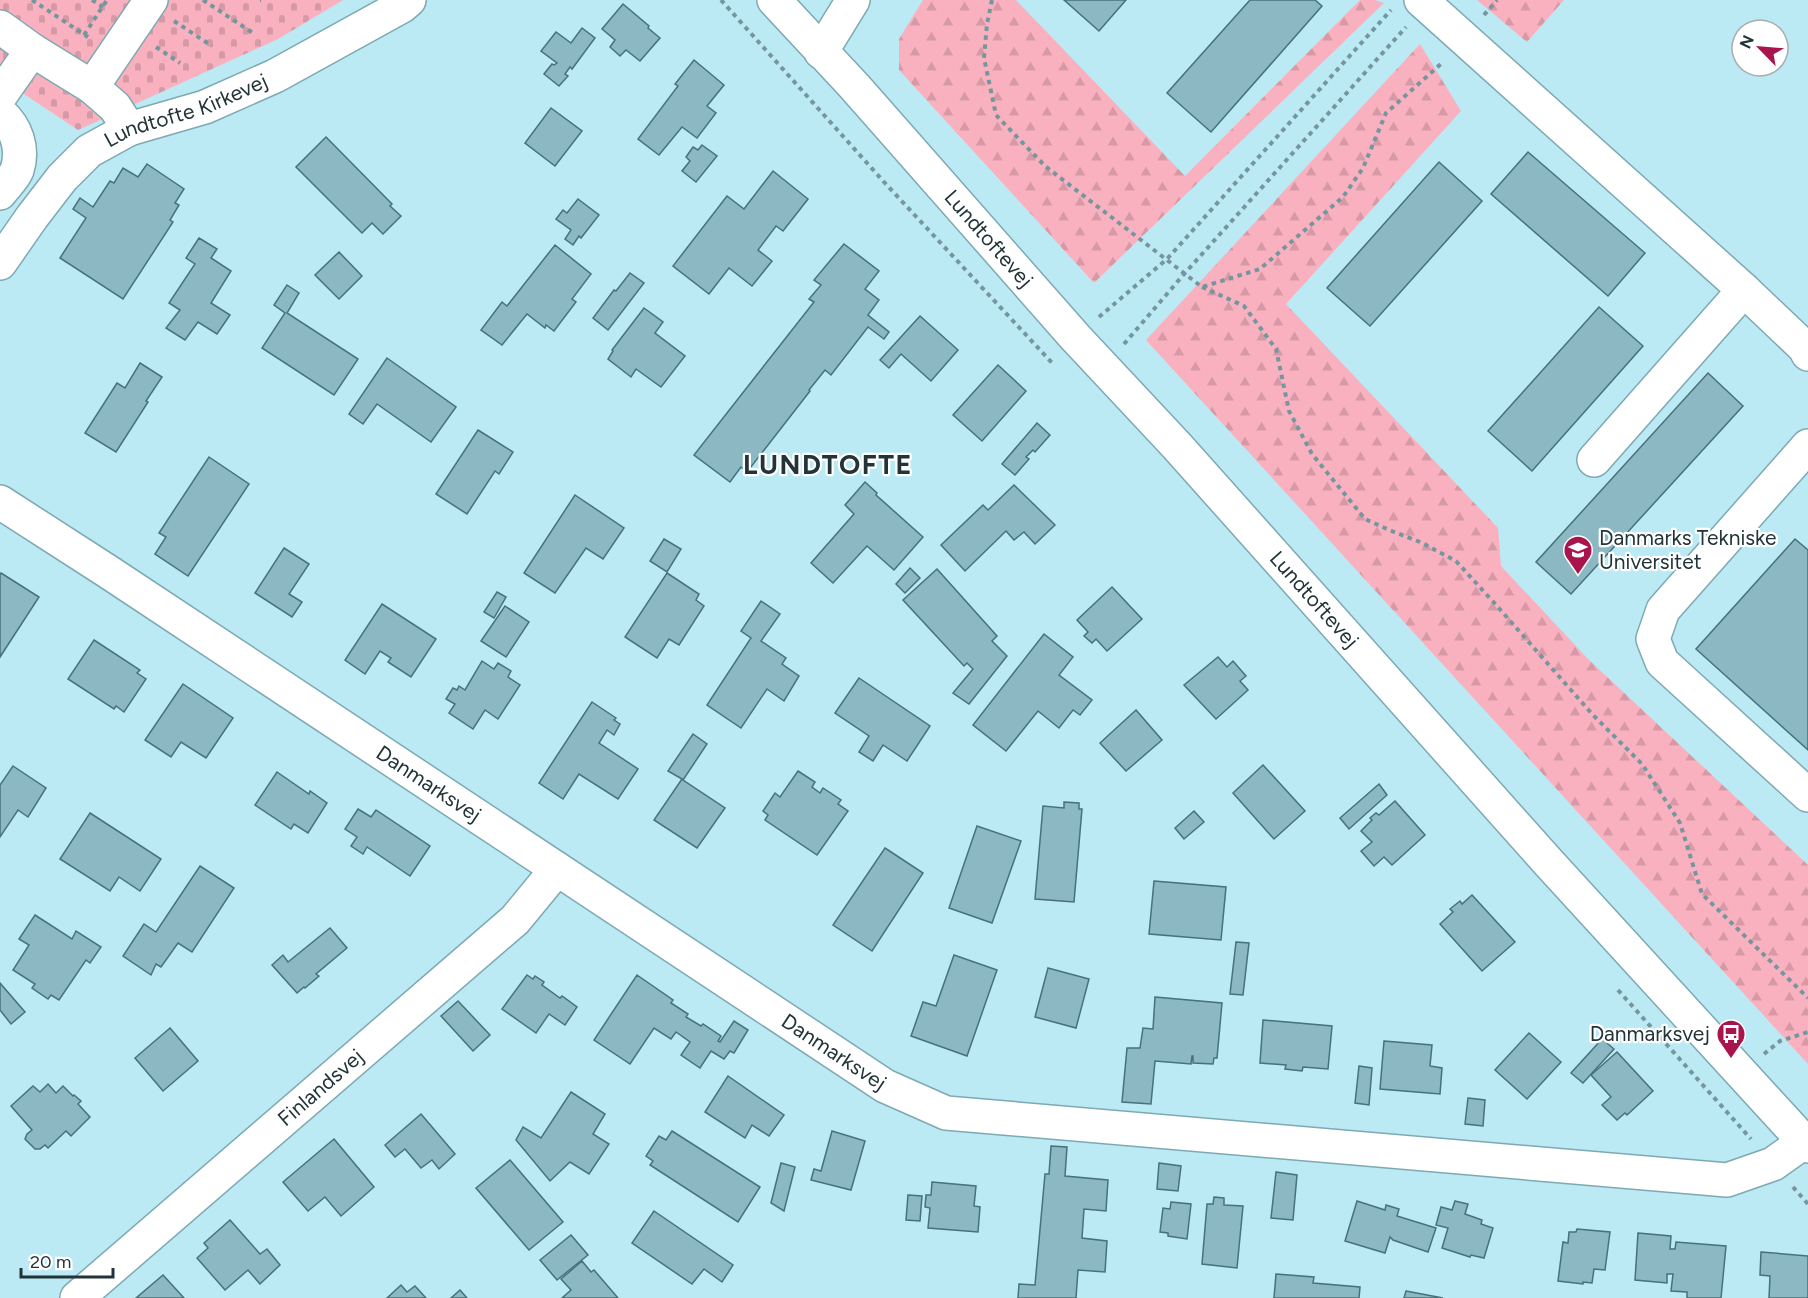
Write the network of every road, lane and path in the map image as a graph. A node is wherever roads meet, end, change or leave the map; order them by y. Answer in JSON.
{"nodes":[{"id":1,"x":92,"y":0,"type":"edge"},
{"id":2,"x":107,"y":0,"type":"edge"},
{"id":3,"x":203,"y":0,"type":"edge"},
{"id":4,"x":409,"y":0,"type":"edge"},
{"id":5,"x":721,"y":0,"type":"edge"},
{"id":6,"x":774,"y":0,"type":"edge"},
{"id":7,"x":853,"y":0,"type":"edge"},
{"id":8,"x":992,"y":0,"type":"edge"},
{"id":9,"x":1497,"y":0,"type":"edge"},
{"id":10,"x":149,"y":2,"type":"edge"},
{"id":11,"x":103,"y":7,"type":"junction"},
{"id":12,"x":1411,"y":8,"type":"edge"},
{"id":13,"x":0,"y":27,"type":"edge"},
{"id":14,"x":253,"y":33,"type":"dead end"},
{"id":15,"x":84,"y":35,"type":"dead end"},
{"id":16,"x":1464,"y":38,"type":"junction"},
{"id":17,"x":212,"y":45,"type":"dead end"},
{"id":18,"x":32,"y":50,"type":"junction"},
{"id":19,"x":821,"y":52,"type":"junction"},
{"id":20,"x":93,"y":87,"type":"junction"},
{"id":21,"x":0,"y":96,"type":"edge"},
{"id":22,"x":0,"y":113,"type":"edge"},
{"id":23,"x":129,"y":129,"type":"junction"},
{"id":24,"x":0,"y":193,"type":"edge"},
{"id":25,"x":1167,"y":259,"type":"junction"},
{"id":26,"x":0,"y":263,"type":"edge"},
{"id":27,"x":1185,"y":273,"type":"junction"},
{"id":28,"x":1202,"y":287,"type":"junction"},
{"id":29,"x":1744,"y":290,"type":"junction"},
{"id":30,"x":1075,"y":337,"type":"junction"},
{"id":31,"x":1808,"y":354,"type":"edge"},
{"id":32,"x":1056,"y":368,"type":"dead end"},
{"id":33,"x":1104,"y":368,"type":"junction"},
{"id":34,"x":1808,"y":446,"type":"edge"},
{"id":35,"x":1594,"y":460,"type":"dead end"},
{"id":36,"x":0,"y":502,"type":"edge"},
{"id":37,"x":1808,"y":795,"type":"edge"},
{"id":38,"x":557,"y":869,"type":"junction"},
{"id":39,"x":1615,"y":987,"type":"dead end"},
{"id":40,"x":1808,"y":998,"type":"edge"},
{"id":41,"x":1808,"y":1032,"type":"edge"},
{"id":42,"x":1742,"y":1074,"type":"junction"},
{"id":43,"x":1806,"y":1144,"type":"edge"},
{"id":44,"x":1773,"y":1164,"type":"junction"},
{"id":45,"x":1808,"y":1204,"type":"edge"},
{"id":46,"x":77,"y":1298,"type":"edge"}],
"edges":[{"from":1,"to":11,"type":"path"},
{"from":2,"to":11,"type":"path"},
{"from":3,"to":14,"type":"path"},
{"from":4,"to":23,"type":"street","name":"Lundtofte Kirkevej"},
{"from":5,"to":32,"type":"path"},
{"from":6,"to":19,"type":"street","name":"Lundtoftevej"},
{"from":7,"to":19,"type":"street"},
{"from":8,"to":25,"type":"path"},
{"from":9,"to":16,"type":"path"},
{"from":10,"to":17,"type":"path"},
{"from":10,"to":20,"type":"street"},
{"from":11,"to":15,"type":"path"},
{"from":12,"to":16,"type":"street"},
{"from":12,"to":25,"type":"path"},
{"from":12,"to":27,"type":"path"},
{"from":13,"to":18,"type":"street"},
{"from":16,"to":28,"type":"path"},
{"from":16,"to":29,"type":"street"},
{"from":18,"to":20,"type":"street"},
{"from":18,"to":21,"type":"street"},
{"from":19,"to":30,"type":"street","name":"Lundtoftevej"},
{"from":20,"to":23,"type":"street"},
{"from":22,"to":24,"type":"street"},
{"from":23,"to":26,"type":"street","name":"Lundtofte Kirkevej"},
{"from":25,"to":27,"type":"path"},
{"from":25,"to":30,"type":"path"},
{"from":27,"to":28,"type":"path"},
{"from":27,"to":33,"type":"path"},
{"from":28,"to":40,"type":"path"},
{"from":29,"to":31,"type":"street"},
{"from":29,"to":35,"type":"street"},
{"from":30,"to":33,"type":"street","name":"Lundtoftevej"},
{"from":33,"to":42,"type":"street","name":"Lundtoftevej"},
{"from":34,"to":37,"type":"street"},
{"from":36,"to":38,"type":"street","name":"Danmarksvej"},
{"from":38,"to":44,"type":"street","name":"Danmarksvej"},
{"from":38,"to":46,"type":"street","name":"Finlandsvej"},
{"from":39,"to":44,"type":"path"},
{"from":41,"to":42,"type":"path"},
{"from":42,"to":43,"type":"street","name":"Lundtoftevej"},
{"from":43,"to":44,"type":"street","name":"Danmarksvej"},
{"from":44,"to":45,"type":"path"}]}
